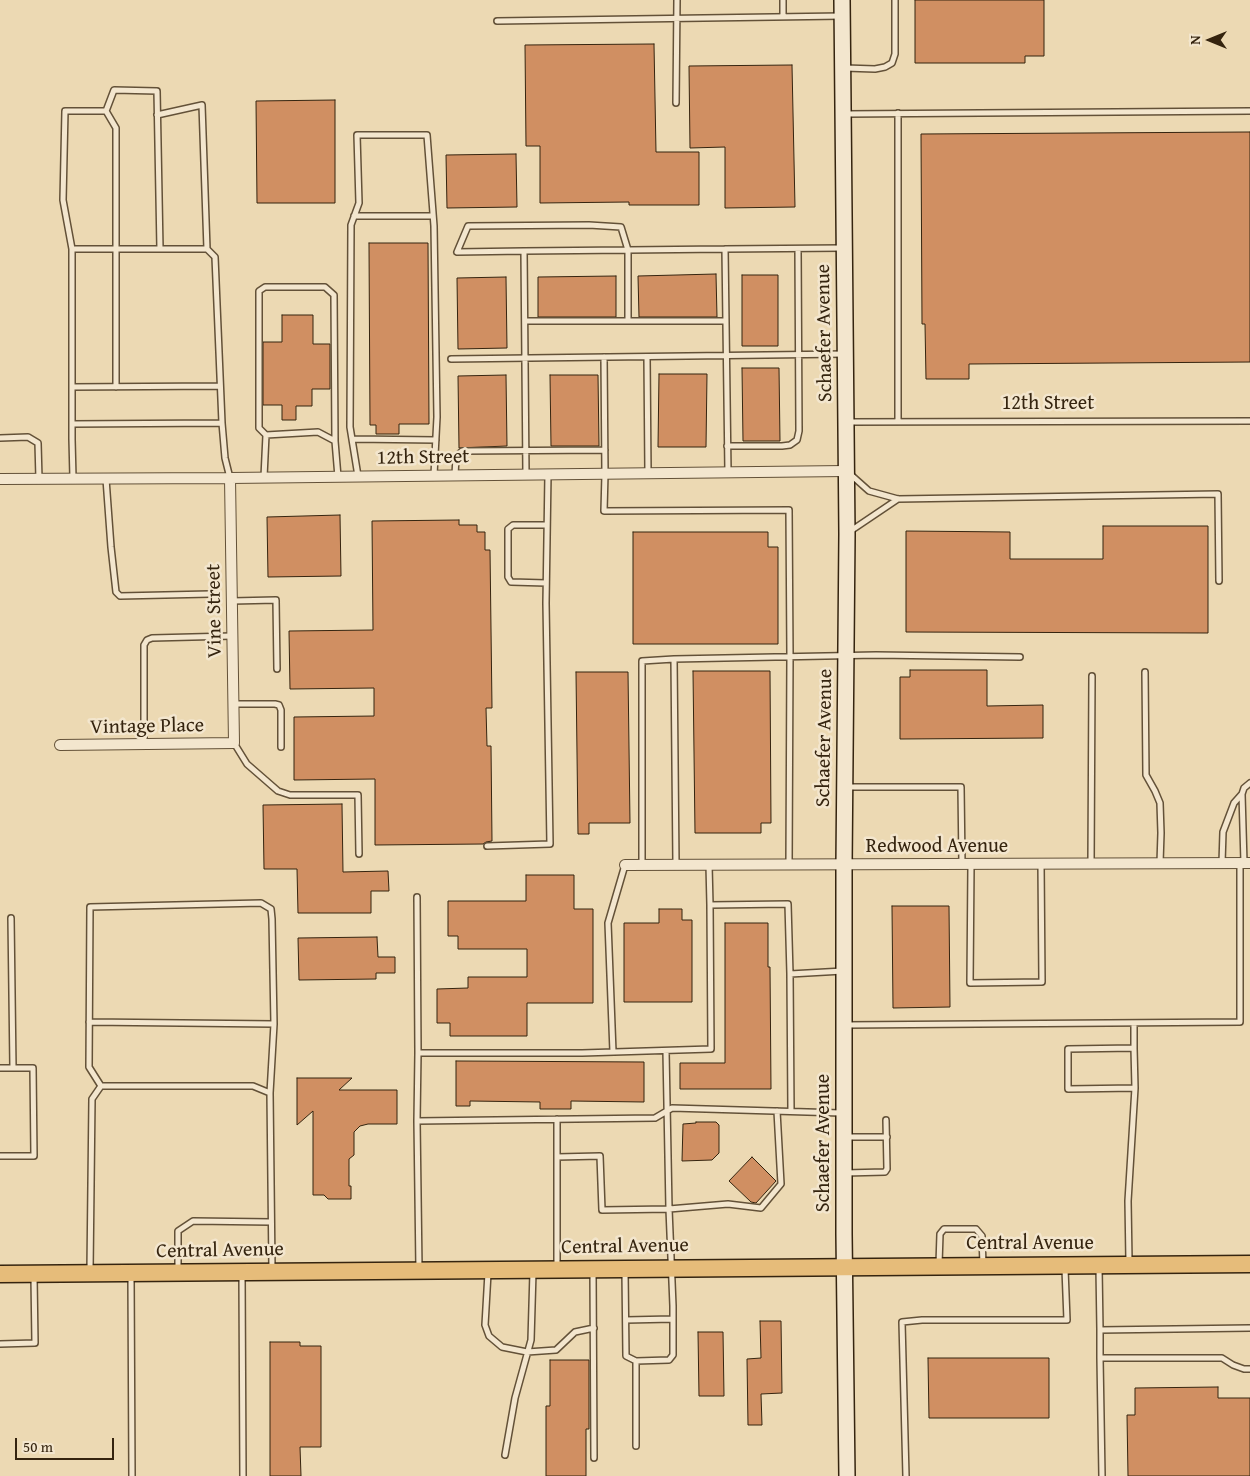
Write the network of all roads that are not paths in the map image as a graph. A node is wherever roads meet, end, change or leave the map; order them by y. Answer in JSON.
{"nodes":[{"id":1,"x":677,"y":0,"type":"edge"},
{"id":2,"x":783,"y":0,"type":"edge"},
{"id":3,"x":842,"y":0,"type":"edge"},
{"id":4,"x":895,"y":0,"type":"edge"},
{"id":5,"x":842,"y":16,"type":"junction"},
{"id":6,"x":783,"y":17,"type":"junction"},
{"id":7,"x":677,"y":19,"type":"junction"},
{"id":8,"x":497,"y":21,"type":"dead end"},
{"id":9,"x":842,"y":68,"type":"junction"},
{"id":10,"x":676,"y":103,"type":"dead end"},
{"id":11,"x":1250,"y":110,"type":"edge"},
{"id":12,"x":106,"y":111,"type":"junction"},
{"id":13,"x":898,"y":113,"type":"junction"},
{"id":14,"x":843,"y":114,"type":"junction"},
{"id":15,"x":157,"y":115,"type":"junction"},
{"id":16,"x":354,"y":216,"type":"junction"},
{"id":17,"x":433,"y":216,"type":"junction"},
{"id":18,"x":72,"y":248,"type":"junction"},
{"id":19,"x":844,"y":248,"type":"junction"},
{"id":20,"x":116,"y":249,"type":"junction"},
{"id":21,"x":160,"y":249,"type":"junction"},
{"id":22,"x":206,"y":249,"type":"junction"},
{"id":23,"x":725,"y":249,"type":"junction"},
{"id":24,"x":798,"y":249,"type":"junction"},
{"id":25,"x":628,"y":250,"type":"junction"},
{"id":26,"x":524,"y":251,"type":"junction"},
{"id":27,"x":525,"y":320,"type":"junction"},
{"id":28,"x":628,"y":321,"type":"junction"},
{"id":29,"x":726,"y":321,"type":"junction"},
{"id":30,"x":845,"y":354,"type":"junction"},
{"id":31,"x":799,"y":355,"type":"junction"},
{"id":32,"x":726,"y":356,"type":"junction"},
{"id":33,"x":604,"y":357,"type":"junction"},
{"id":34,"x":647,"y":357,"type":"junction"},
{"id":35,"x":525,"y":358,"type":"junction"},
{"id":36,"x":451,"y":359,"type":"dead end"},
{"id":37,"x":220,"y":386,"type":"junction"},
{"id":38,"x":72,"y":387,"type":"junction"},
{"id":39,"x":116,"y":387,"type":"junction"},
{"id":40,"x":1250,"y":421,"type":"edge"},
{"id":41,"x":846,"y":422,"type":"junction"},
{"id":42,"x":898,"y":422,"type":"junction"},
{"id":43,"x":222,"y":423,"type":"junction"},
{"id":44,"x":72,"y":424,"type":"junction"},
{"id":45,"x":266,"y":435,"type":"junction"},
{"id":46,"x":0,"y":438,"type":"edge"},
{"id":47,"x":353,"y":439,"type":"junction"},
{"id":48,"x":436,"y":440,"type":"junction"},
{"id":49,"x":335,"y":441,"type":"junction"},
{"id":50,"x":727,"y":446,"type":"junction"},
{"id":51,"x":526,"y":450,"type":"junction"},
{"id":52,"x":605,"y":450,"type":"junction"},
{"id":53,"x":846,"y":471,"type":"junction"},
{"id":54,"x":728,"y":472,"type":"junction"},
{"id":55,"x":648,"y":473,"type":"junction"},
{"id":56,"x":548,"y":474,"type":"junction"},
{"id":57,"x":605,"y":474,"type":"junction"},
{"id":58,"x":526,"y":475,"type":"junction"},
{"id":59,"x":434,"y":476,"type":"junction"},
{"id":60,"x":455,"y":476,"type":"junction"},
{"id":61,"x":338,"y":477,"type":"junction"},
{"id":62,"x":358,"y":477,"type":"junction"},
{"id":63,"x":230,"y":478,"type":"junction"},
{"id":64,"x":264,"y":478,"type":"junction"},
{"id":65,"x":0,"y":479,"type":"edge"},
{"id":66,"x":39,"y":479,"type":"junction"},
{"id":67,"x":73,"y":479,"type":"junction"},
{"id":68,"x":106,"y":479,"type":"junction"},
{"id":69,"x":898,"y":499,"type":"junction"},
{"id":70,"x":547,"y":525,"type":"junction"},
{"id":71,"x":847,"y":534,"type":"junction"},
{"id":72,"x":1219,"y":581,"type":"dead end"},
{"id":73,"x":546,"y":583,"type":"junction"},
{"id":74,"x":210,"y":594,"type":"dead end"},
{"id":75,"x":232,"y":601,"type":"junction"},
{"id":76,"x":233,"y":636,"type":"junction"},
{"id":77,"x":790,"y":656,"type":"junction"},
{"id":78,"x":846,"y":656,"type":"junction"},
{"id":79,"x":1020,"y":656,"type":"dead end"},
{"id":80,"x":674,"y":658,"type":"junction"},
{"id":81,"x":277,"y":669,"type":"dead end"},
{"id":82,"x":1145,"y":672,"type":"dead end"},
{"id":83,"x":1092,"y":676,"type":"dead end"},
{"id":84,"x":234,"y":704,"type":"junction"},
{"id":85,"x":234,"y":743,"type":"junction"},
{"id":86,"x":60,"y":745,"type":"dead end"},
{"id":87,"x":144,"y":745,"type":"junction"},
{"id":88,"x":281,"y":747,"type":"dead end"},
{"id":89,"x":1250,"y":783,"type":"edge"},
{"id":90,"x":844,"y":787,"type":"junction"},
{"id":91,"x":1242,"y":794,"type":"junction"},
{"id":92,"x":487,"y":846,"type":"dead end"},
{"id":93,"x":359,"y":854,"type":"dead end"},
{"id":94,"x":1160,"y":863,"type":"junction"},
{"id":95,"x":1222,"y":863,"type":"junction"},
{"id":96,"x":1245,"y":863,"type":"edge"},
{"id":97,"x":1041,"y":864,"type":"junction"},
{"id":98,"x":1090,"y":864,"type":"junction"},
{"id":99,"x":625,"y":865,"type":"joint"},
{"id":100,"x":642,"y":865,"type":"junction"},
{"id":101,"x":676,"y":865,"type":"junction"},
{"id":102,"x":709,"y":865,"type":"junction"},
{"id":103,"x":789,"y":865,"type":"junction"},
{"id":104,"x":844,"y":865,"type":"junction"},
{"id":105,"x":966,"y":865,"type":"junction"},
{"id":106,"x":417,"y":897,"type":"dead end"},
{"id":107,"x":710,"y":905,"type":"junction"},
{"id":108,"x":11,"y":918,"type":"dead end"},
{"id":109,"x":844,"y":971,"type":"junction"},
{"id":110,"x":790,"y":974,"type":"junction"},
{"id":111,"x":88,"y":1022,"type":"junction"},
{"id":112,"x":1134,"y":1023,"type":"junction"},
{"id":113,"x":274,"y":1024,"type":"junction"},
{"id":114,"x":844,"y":1025,"type":"junction"},
{"id":115,"x":1134,"y":1048,"type":"junction"},
{"id":116,"x":666,"y":1050,"type":"junction"},
{"id":117,"x":613,"y":1052,"type":"junction"},
{"id":118,"x":418,"y":1053,"type":"junction"},
{"id":119,"x":0,"y":1068,"type":"edge"},
{"id":120,"x":13,"y":1068,"type":"junction"},
{"id":121,"x":101,"y":1086,"type":"junction"},
{"id":122,"x":1135,"y":1088,"type":"junction"},
{"id":123,"x":270,"y":1093,"type":"junction"},
{"id":124,"x":668,"y":1111,"type":"junction"},
{"id":125,"x":777,"y":1111,"type":"junction"},
{"id":126,"x":791,"y":1112,"type":"junction"},
{"id":127,"x":844,"y":1113,"type":"junction"},
{"id":128,"x":557,"y":1119,"type":"junction"},
{"id":129,"x":886,"y":1120,"type":"dead end"},
{"id":130,"x":417,"y":1121,"type":"junction"},
{"id":131,"x":844,"y":1137,"type":"junction"},
{"id":132,"x":887,"y":1137,"type":"junction"},
{"id":133,"x":0,"y":1156,"type":"edge"},
{"id":134,"x":557,"y":1157,"type":"junction"},
{"id":135,"x":844,"y":1173,"type":"junction"},
{"id":136,"x":669,"y":1209,"type":"junction"},
{"id":137,"x":271,"y":1222,"type":"junction"},
{"id":138,"x":1129,"y":1264,"type":"junction"},
{"id":139,"x":1250,"y":1264,"type":"edge"},
{"id":140,"x":983,"y":1265,"type":"junction"},
{"id":141,"x":1064,"y":1265,"type":"junction"},
{"id":142,"x":1099,"y":1265,"type":"junction"},
{"id":143,"x":844,"y":1266,"type":"junction"},
{"id":144,"x":939,"y":1266,"type":"junction"},
{"id":145,"x":625,"y":1268,"type":"junction"},
{"id":146,"x":672,"y":1268,"type":"junction"},
{"id":147,"x":533,"y":1269,"type":"junction"},
{"id":148,"x":557,"y":1269,"type":"junction"},
{"id":149,"x":593,"y":1269,"type":"junction"},
{"id":150,"x":419,"y":1270,"type":"junction"},
{"id":151,"x":488,"y":1270,"type":"junction"},
{"id":152,"x":242,"y":1272,"type":"junction"},
{"id":153,"x":272,"y":1272,"type":"junction"},
{"id":154,"x":90,"y":1273,"type":"junction"},
{"id":155,"x":131,"y":1273,"type":"junction"},
{"id":156,"x":178,"y":1273,"type":"junction"},
{"id":157,"x":0,"y":1274,"type":"edge"},
{"id":158,"x":34,"y":1274,"type":"junction"},
{"id":159,"x":674,"y":1319,"type":"junction"},
{"id":160,"x":626,"y":1320,"type":"junction"},
{"id":161,"x":594,"y":1328,"type":"junction"},
{"id":162,"x":1250,"y":1328,"type":"edge"},
{"id":163,"x":1100,"y":1330,"type":"junction"},
{"id":164,"x":0,"y":1344,"type":"edge"},
{"id":165,"x":528,"y":1352,"type":"junction"},
{"id":166,"x":1100,"y":1358,"type":"junction"},
{"id":167,"x":636,"y":1361,"type":"junction"},
{"id":168,"x":1250,"y":1369,"type":"edge"},
{"id":169,"x":636,"y":1446,"type":"dead end"},
{"id":170,"x":505,"y":1455,"type":"dead end"},
{"id":171,"x":594,"y":1458,"type":"dead end"},
{"id":172,"x":132,"y":1476,"type":"edge"},
{"id":173,"x":243,"y":1476,"type":"edge"},
{"id":174,"x":847,"y":1476,"type":"edge"},
{"id":175,"x":906,"y":1476,"type":"edge"},
{"id":176,"x":1102,"y":1476,"type":"edge"}],
"edges":[{"from":1,"to":7,"type":"lane"},
{"from":2,"to":6,"type":"lane"},
{"from":3,"to":5,"type":"street","name":"Schaefer Avenue"},
{"from":4,"to":9,"type":"lane"},
{"from":5,"to":6,"type":"lane"},
{"from":5,"to":9,"type":"street","name":"Schaefer Avenue"},
{"from":6,"to":7,"type":"lane"},
{"from":7,"to":8,"type":"lane"},
{"from":7,"to":10,"type":"lane"},
{"from":9,"to":14,"type":"street","name":"Schaefer Avenue"},
{"from":11,"to":13,"type":"lane"},
{"from":12,"to":15,"type":"lane"},
{"from":12,"to":18,"type":"lane"},
{"from":12,"to":20,"type":"lane"},
{"from":13,"to":14,"type":"lane"},
{"from":13,"to":42,"type":"lane"},
{"from":14,"to":19,"type":"street","name":"Schaefer Avenue"},
{"from":15,"to":21,"type":"lane"},
{"from":15,"to":22,"type":"lane"},
{"from":16,"to":17,"type":"lane"},
{"from":16,"to":17,"type":"lane"},
{"from":16,"to":47,"type":"lane"},
{"from":17,"to":48,"type":"lane"},
{"from":18,"to":20,"type":"lane"},
{"from":18,"to":38,"type":"lane"},
{"from":19,"to":24,"type":"lane"},
{"from":19,"to":30,"type":"street","name":"Schaefer Avenue"},
{"from":20,"to":21,"type":"lane"},
{"from":20,"to":39,"type":"lane"},
{"from":21,"to":22,"type":"lane"},
{"from":22,"to":37,"type":"lane"},
{"from":23,"to":24,"type":"lane"},
{"from":23,"to":25,"type":"lane"},
{"from":23,"to":29,"type":"lane"},
{"from":24,"to":31,"type":"lane"},
{"from":25,"to":26,"type":"lane"},
{"from":25,"to":26,"type":"lane"},
{"from":25,"to":28,"type":"lane"},
{"from":26,"to":27,"type":"lane"},
{"from":27,"to":28,"type":"lane"},
{"from":27,"to":35,"type":"lane"},
{"from":28,"to":29,"type":"lane"},
{"from":29,"to":32,"type":"lane"},
{"from":30,"to":31,"type":"lane"},
{"from":30,"to":41,"type":"street","name":"Schaefer Avenue"},
{"from":31,"to":32,"type":"lane"},
{"from":31,"to":50,"type":"lane"},
{"from":32,"to":34,"type":"lane"},
{"from":32,"to":50,"type":"lane"},
{"from":33,"to":34,"type":"lane"},
{"from":33,"to":35,"type":"lane"},
{"from":33,"to":52,"type":"lane"},
{"from":34,"to":55,"type":"lane"},
{"from":35,"to":36,"type":"lane"},
{"from":35,"to":51,"type":"lane"},
{"from":37,"to":39,"type":"lane"},
{"from":37,"to":43,"type":"lane"},
{"from":38,"to":39,"type":"lane"},
{"from":38,"to":44,"type":"lane"},
{"from":40,"to":42,"type":"lane","name":"12th Street"},
{"from":41,"to":42,"type":"lane","name":"12th Street"},
{"from":41,"to":53,"type":"street","name":"Schaefer Avenue"},
{"from":43,"to":44,"type":"lane"},
{"from":43,"to":63,"type":"lane"},
{"from":44,"to":67,"type":"lane"},
{"from":45,"to":49,"type":"lane"},
{"from":45,"to":49,"type":"lane"},
{"from":45,"to":64,"type":"lane"},
{"from":46,"to":66,"type":"lane"},
{"from":47,"to":48,"type":"lane"},
{"from":47,"to":62,"type":"lane"},
{"from":48,"to":59,"type":"lane"},
{"from":49,"to":61,"type":"lane"},
{"from":50,"to":54,"type":"lane"},
{"from":51,"to":52,"type":"lane"},
{"from":51,"to":58,"type":"lane"},
{"from":51,"to":60,"type":"lane"},
{"from":52,"to":57,"type":"lane"},
{"from":53,"to":54,"type":"street","name":"12th Street"},
{"from":53,"to":69,"type":"lane"},
{"from":53,"to":71,"type":"street","name":"Schaefer Avenue"},
{"from":54,"to":55,"type":"street","name":"12th Street"},
{"from":55,"to":57,"type":"street","name":"12th Street"},
{"from":56,"to":57,"type":"street","name":"12th Street"},
{"from":56,"to":58,"type":"street","name":"12th Street"},
{"from":56,"to":70,"type":"lane"},
{"from":57,"to":77,"type":"lane"},
{"from":58,"to":60,"type":"street","name":"12th Street"},
{"from":59,"to":60,"type":"street","name":"12th Street"},
{"from":59,"to":62,"type":"street","name":"12th Street"},
{"from":61,"to":62,"type":"street","name":"12th Street"},
{"from":61,"to":64,"type":"street","name":"12th Street"},
{"from":63,"to":64,"type":"street","name":"12th Street"},
{"from":63,"to":68,"type":"street","name":"12th Street"},
{"from":63,"to":75,"type":"street","name":"Vine Street"},
{"from":65,"to":66,"type":"street","name":"12th Street"},
{"from":66,"to":67,"type":"street","name":"12th Street"},
{"from":67,"to":68,"type":"street","name":"12th Street"},
{"from":68,"to":74,"type":"lane"},
{"from":69,"to":71,"type":"lane"},
{"from":69,"to":72,"type":"lane"},
{"from":70,"to":73,"type":"lane"},
{"from":70,"to":73,"type":"lane"},
{"from":71,"to":78,"type":"street","name":"Schaefer Avenue"},
{"from":73,"to":92,"type":"lane"},
{"from":75,"to":76,"type":"street","name":"Vine Street"},
{"from":75,"to":81,"type":"lane"},
{"from":76,"to":84,"type":"street","name":"Vine Street"},
{"from":76,"to":87,"type":"lane"},
{"from":77,"to":78,"type":"lane"},
{"from":77,"to":80,"type":"lane"},
{"from":77,"to":103,"type":"lane"},
{"from":78,"to":79,"type":"lane"},
{"from":78,"to":90,"type":"street","name":"Schaefer Avenue"},
{"from":80,"to":100,"type":"lane"},
{"from":80,"to":101,"type":"lane"},
{"from":82,"to":94,"type":"lane"},
{"from":83,"to":98,"type":"lane"},
{"from":84,"to":85,"type":"street","name":"Vine Street"},
{"from":84,"to":88,"type":"lane"},
{"from":85,"to":87,"type":"street","name":"Vintage Place"},
{"from":85,"to":93,"type":"lane"},
{"from":86,"to":87,"type":"street","name":"Vintage Place"},
{"from":89,"to":91,"type":"lane"},
{"from":90,"to":104,"type":"street","name":"Schaefer Avenue"},
{"from":90,"to":105,"type":"lane"},
{"from":91,"to":95,"type":"lane"},
{"from":91,"to":96,"type":"lane"},
{"from":94,"to":95,"type":"street","name":"Redwood Avenue"},
{"from":94,"to":98,"type":"street","name":"Redwood Avenue"},
{"from":95,"to":96,"type":"street","name":"Redwood Avenue"},
{"from":96,"to":112,"type":"lane"},
{"from":97,"to":98,"type":"street","name":"Redwood Avenue"},
{"from":97,"to":105,"type":"street","name":"Redwood Avenue"},
{"from":97,"to":105,"type":"lane"},
{"from":99,"to":100,"type":"street","name":"Redwood Avenue"},
{"from":99,"to":117,"type":"lane"},
{"from":100,"to":101,"type":"street","name":"Redwood Avenue"},
{"from":101,"to":102,"type":"street","name":"Redwood Avenue"},
{"from":102,"to":103,"type":"street","name":"Redwood Avenue"},
{"from":102,"to":107,"type":"lane"},
{"from":103,"to":104,"type":"street","name":"Redwood Avenue"},
{"from":104,"to":105,"type":"street","name":"Redwood Avenue"},
{"from":104,"to":109,"type":"street","name":"Schaefer Avenue"},
{"from":106,"to":118,"type":"lane"},
{"from":107,"to":110,"type":"lane"},
{"from":107,"to":116,"type":"lane"},
{"from":108,"to":120,"type":"lane"},
{"from":109,"to":110,"type":"lane"},
{"from":109,"to":114,"type":"street","name":"Schaefer Avenue"},
{"from":110,"to":126,"type":"lane"},
{"from":111,"to":113,"type":"lane"},
{"from":111,"to":113,"type":"lane"},
{"from":111,"to":121,"type":"lane"},
{"from":112,"to":114,"type":"lane"},
{"from":112,"to":115,"type":"lane"},
{"from":113,"to":123,"type":"lane"},
{"from":114,"to":127,"type":"street","name":"Schaefer Avenue"},
{"from":115,"to":122,"type":"lane"},
{"from":115,"to":122,"type":"lane"},
{"from":116,"to":117,"type":"lane"},
{"from":116,"to":124,"type":"lane"},
{"from":117,"to":118,"type":"lane"},
{"from":118,"to":130,"type":"lane"},
{"from":119,"to":120,"type":"lane"},
{"from":120,"to":133,"type":"lane"},
{"from":121,"to":123,"type":"lane"},
{"from":121,"to":154,"type":"lane"},
{"from":122,"to":138,"type":"lane"},
{"from":123,"to":137,"type":"lane"},
{"from":124,"to":125,"type":"lane"},
{"from":124,"to":128,"type":"lane"},
{"from":124,"to":136,"type":"lane"},
{"from":125,"to":126,"type":"lane"},
{"from":125,"to":136,"type":"lane"},
{"from":126,"to":127,"type":"lane"},
{"from":127,"to":131,"type":"street","name":"Schaefer Avenue"},
{"from":128,"to":130,"type":"lane"},
{"from":128,"to":134,"type":"lane"},
{"from":129,"to":132,"type":"lane"},
{"from":130,"to":150,"type":"lane"},
{"from":131,"to":132,"type":"lane"},
{"from":131,"to":135,"type":"street","name":"Schaefer Avenue"},
{"from":132,"to":135,"type":"lane"},
{"from":134,"to":136,"type":"lane"},
{"from":134,"to":148,"type":"lane"},
{"from":135,"to":143,"type":"street","name":"Schaefer Avenue"},
{"from":136,"to":146,"type":"lane"},
{"from":137,"to":153,"type":"lane"},
{"from":137,"to":156,"type":"lane"},
{"from":138,"to":139,"type":"main road","name":"Central Avenue"},
{"from":138,"to":142,"type":"main road","name":"Central Avenue"},
{"from":140,"to":141,"type":"main road","name":"Central Avenue"},
{"from":140,"to":144,"type":"main road","name":"Central Avenue"},
{"from":140,"to":144,"type":"lane"},
{"from":141,"to":142,"type":"main road","name":"Central Avenue"},
{"from":141,"to":175,"type":"lane"},
{"from":142,"to":163,"type":"lane"},
{"from":143,"to":144,"type":"main road","name":"Central Avenue"},
{"from":143,"to":146,"type":"main road","name":"Central Avenue"},
{"from":143,"to":174,"type":"street","name":"Schaefer Avenue"},
{"from":145,"to":146,"type":"main road","name":"Central Avenue"},
{"from":145,"to":149,"type":"main road","name":"Central Avenue"},
{"from":145,"to":160,"type":"lane"},
{"from":146,"to":159,"type":"lane"},
{"from":147,"to":148,"type":"main road","name":"Central Avenue"},
{"from":147,"to":151,"type":"main road","name":"Central Avenue"},
{"from":147,"to":165,"type":"lane"},
{"from":148,"to":149,"type":"main road","name":"Central Avenue"},
{"from":149,"to":161,"type":"lane"},
{"from":150,"to":151,"type":"main road","name":"Central Avenue"},
{"from":150,"to":153,"type":"main road","name":"Central Avenue"},
{"from":151,"to":165,"type":"lane"},
{"from":152,"to":153,"type":"main road","name":"Central Avenue"},
{"from":152,"to":156,"type":"main road","name":"Central Avenue"},
{"from":152,"to":173,"type":"lane"},
{"from":154,"to":155,"type":"main road","name":"Central Avenue"},
{"from":154,"to":158,"type":"main road","name":"Central Avenue"},
{"from":155,"to":156,"type":"main road","name":"Central Avenue"},
{"from":155,"to":172,"type":"lane"},
{"from":157,"to":158,"type":"main road","name":"Central Avenue"},
{"from":158,"to":164,"type":"lane"},
{"from":159,"to":160,"type":"lane"},
{"from":159,"to":167,"type":"lane"},
{"from":160,"to":167,"type":"lane"},
{"from":161,"to":165,"type":"lane"},
{"from":161,"to":171,"type":"lane"},
{"from":162,"to":163,"type":"lane"},
{"from":163,"to":166,"type":"lane"},
{"from":165,"to":170,"type":"lane"},
{"from":166,"to":168,"type":"lane"},
{"from":166,"to":176,"type":"lane"},
{"from":167,"to":169,"type":"lane"}]}
